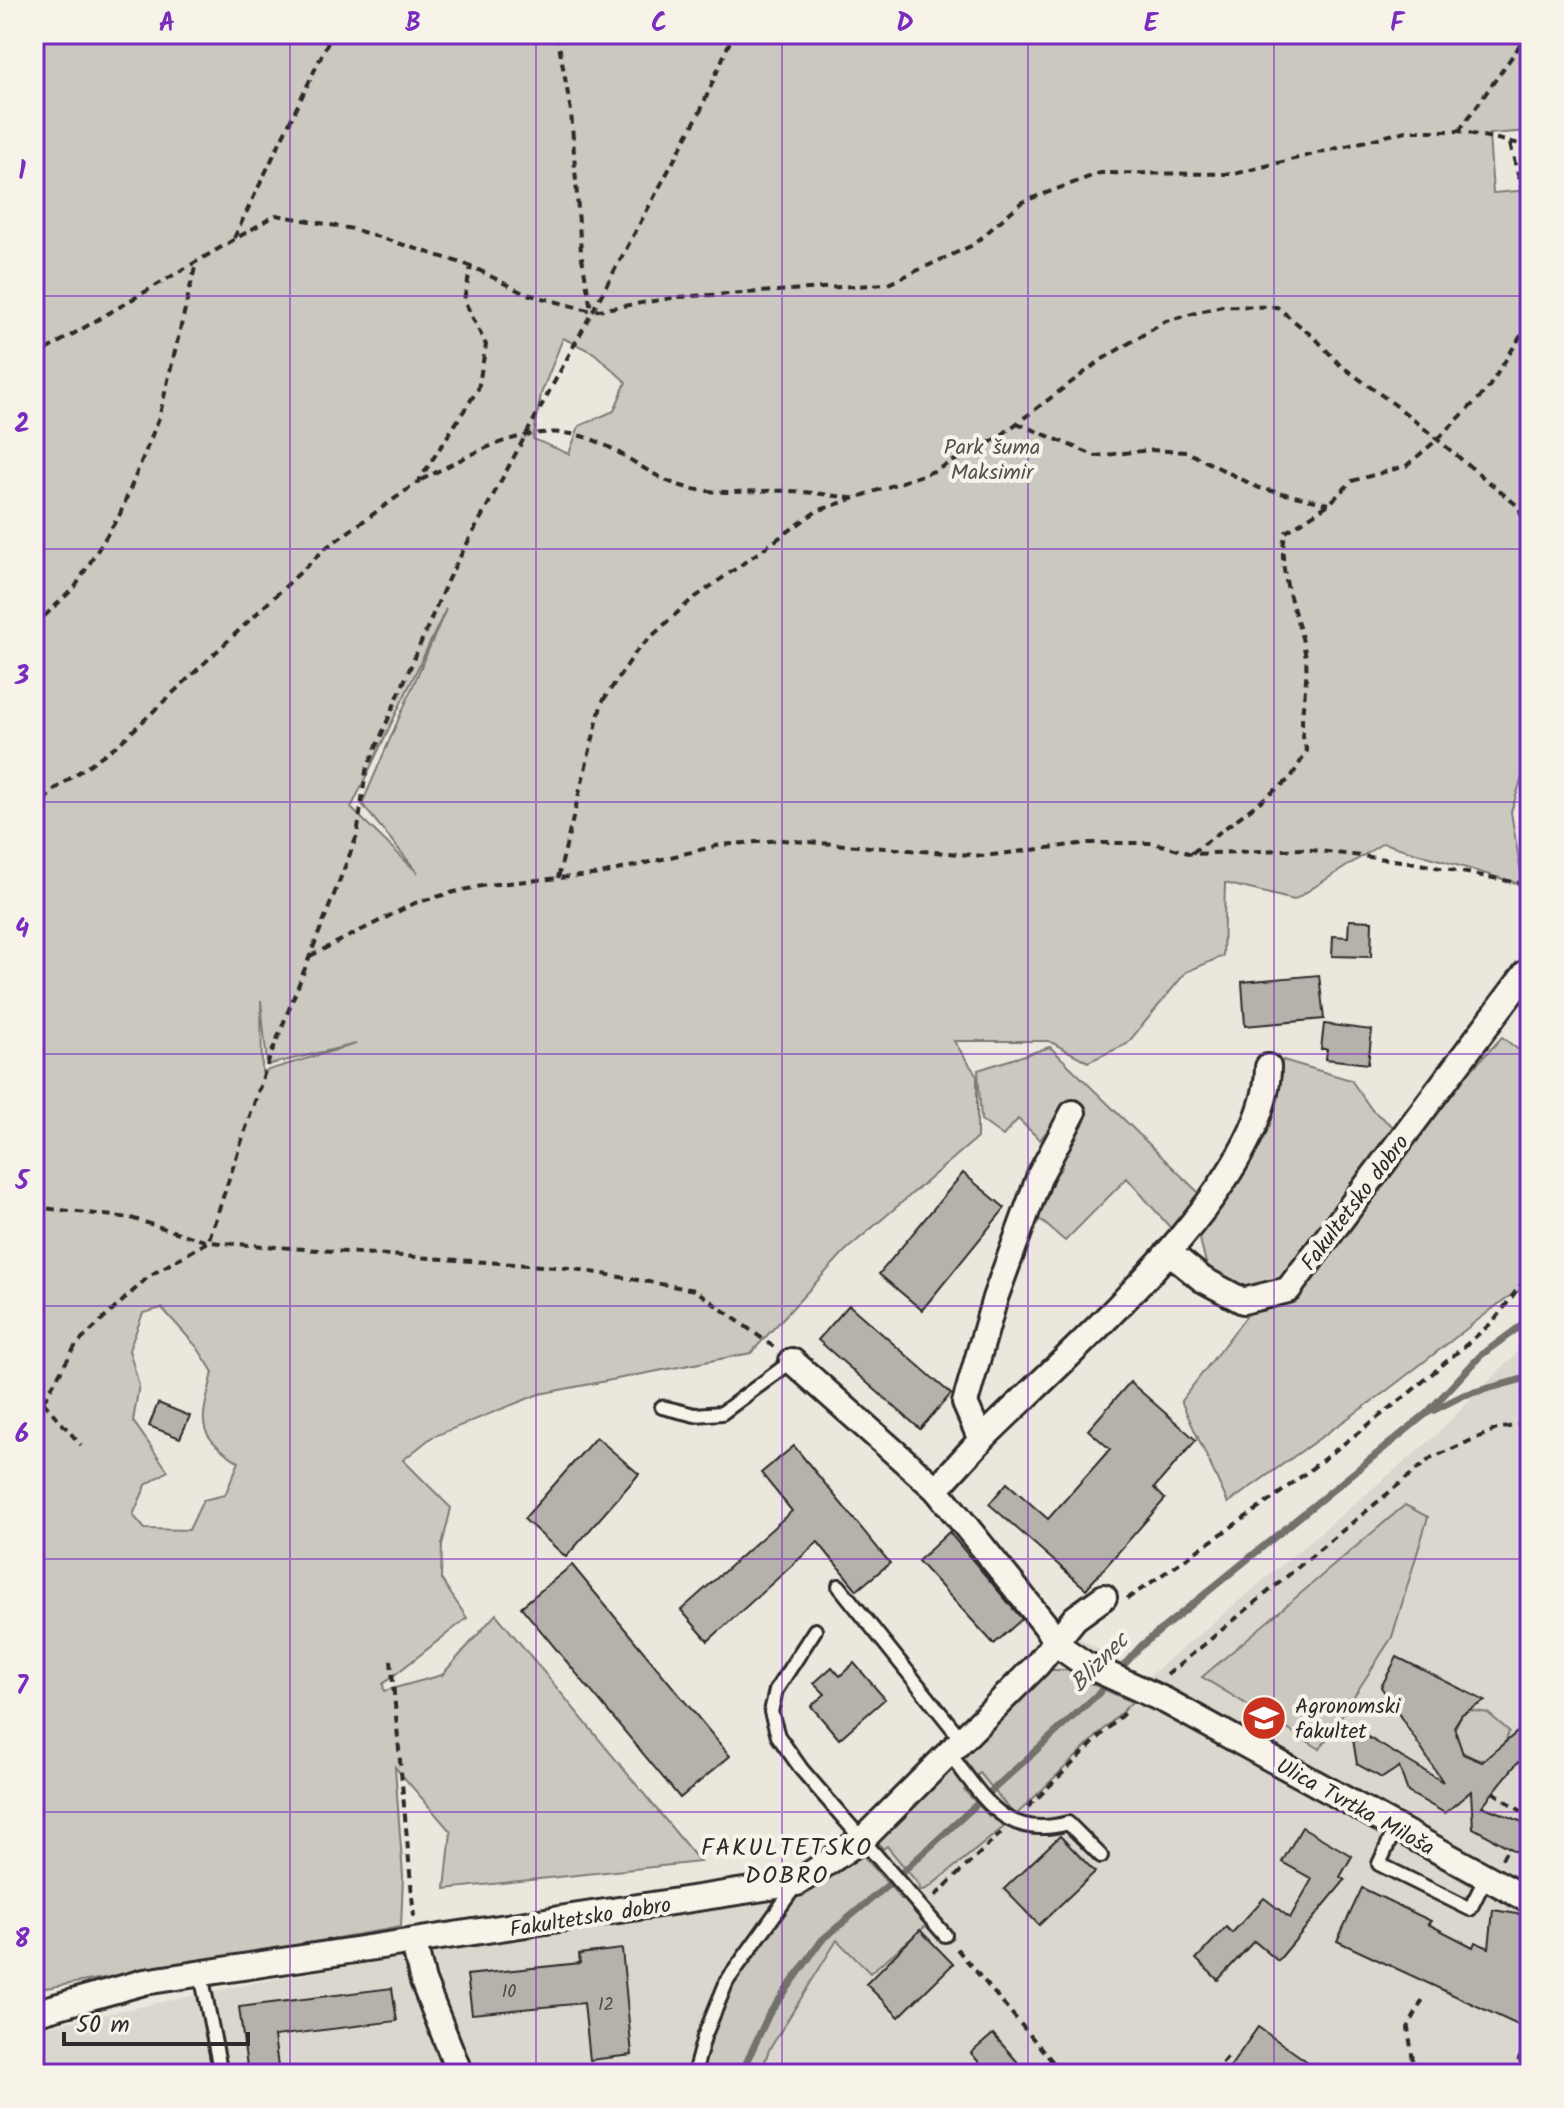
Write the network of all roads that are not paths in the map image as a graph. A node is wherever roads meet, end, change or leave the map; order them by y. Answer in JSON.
{"nodes":[{"id":1,"x":1526,"y":973,"type":"dead end"},
{"id":2,"x":1268,"y":1067,"type":"dead end"},
{"id":3,"x":1073,"y":1113,"type":"dead end"},
{"id":4,"x":1170,"y":1253,"type":"junction"},
{"id":5,"x":792,"y":1361,"type":"joint"},
{"id":6,"x":662,"y":1407,"type":"dead end"},
{"id":7,"x":981,"y":1440,"type":"junction"},
{"id":8,"x":936,"y":1489,"type":"junction"},
{"id":9,"x":839,"y":1586,"type":"dead end"},
{"id":10,"x":1104,"y":1597,"type":"road end"},
{"id":11,"x":815,"y":1630,"type":"dead end"},
{"id":12,"x":1056,"y":1644,"type":"junction"},
{"id":13,"x":956,"y":1747,"type":"junction"},
{"id":14,"x":1396,"y":1827,"type":"junction"},
{"id":15,"x":871,"y":1846,"type":"junction"},
{"id":16,"x":1101,"y":1856,"type":"dead end"},
{"id":17,"x":1486,"y":1877,"type":"junction"},
{"id":18,"x":797,"y":1883,"type":"junction"},
{"id":19,"x":1530,"y":1901,"type":"edge"},
{"id":20,"x":945,"y":1935,"type":"road end"},
{"id":21,"x":414,"y":1944,"type":"junction"},
{"id":22,"x":201,"y":1974,"type":"junction"},
{"id":23,"x":34,"y":2013,"type":"edge"},
{"id":24,"x":221,"y":2074,"type":"edge"},
{"id":25,"x":460,"y":2074,"type":"edge"},
{"id":26,"x":694,"y":2074,"type":"edge"}],
"edges":[{"from":1,"to":4,"type":"street","name":"Fakultetsko dobro"},
{"from":2,"to":4,"type":"street"},
{"from":3,"to":7,"type":"street"},
{"from":4,"to":7,"type":"street"},
{"from":5,"to":6,"type":"lane"},
{"from":5,"to":8,"type":"street"},
{"from":7,"to":8,"type":"street"},
{"from":8,"to":12,"type":"street"},
{"from":9,"to":13,"type":"lane"},
{"from":10,"to":12,"type":"street","name":"Fakultetsko dobro"},
{"from":11,"to":15,"type":"lane"},
{"from":12,"to":13,"type":"street","name":"Fakultetsko dobro"},
{"from":12,"to":14,"type":"street","name":"Ulica Tvrtka Miloša"},
{"from":13,"to":15,"type":"street","name":"Fakultetsko dobro"},
{"from":13,"to":16,"type":"lane"},
{"from":14,"to":17,"type":"street","name":"Ulica Tvrtka Miloša"},
{"from":14,"to":17,"type":"lane"},
{"from":15,"to":18,"type":"street","name":"Fakultetsko dobro"},
{"from":15,"to":20,"type":"lane"},
{"from":17,"to":19,"type":"street","name":"Ulica Tvrtka Miloša"},
{"from":18,"to":21,"type":"street","name":"Fakultetsko dobro"},
{"from":18,"to":26,"type":"lane"},
{"from":21,"to":22,"type":"street","name":"Fakultetsko dobro"},
{"from":21,"to":25,"type":"street"},
{"from":22,"to":23,"type":"street","name":"Fakultetsko dobro"},
{"from":22,"to":24,"type":"lane"}]}
